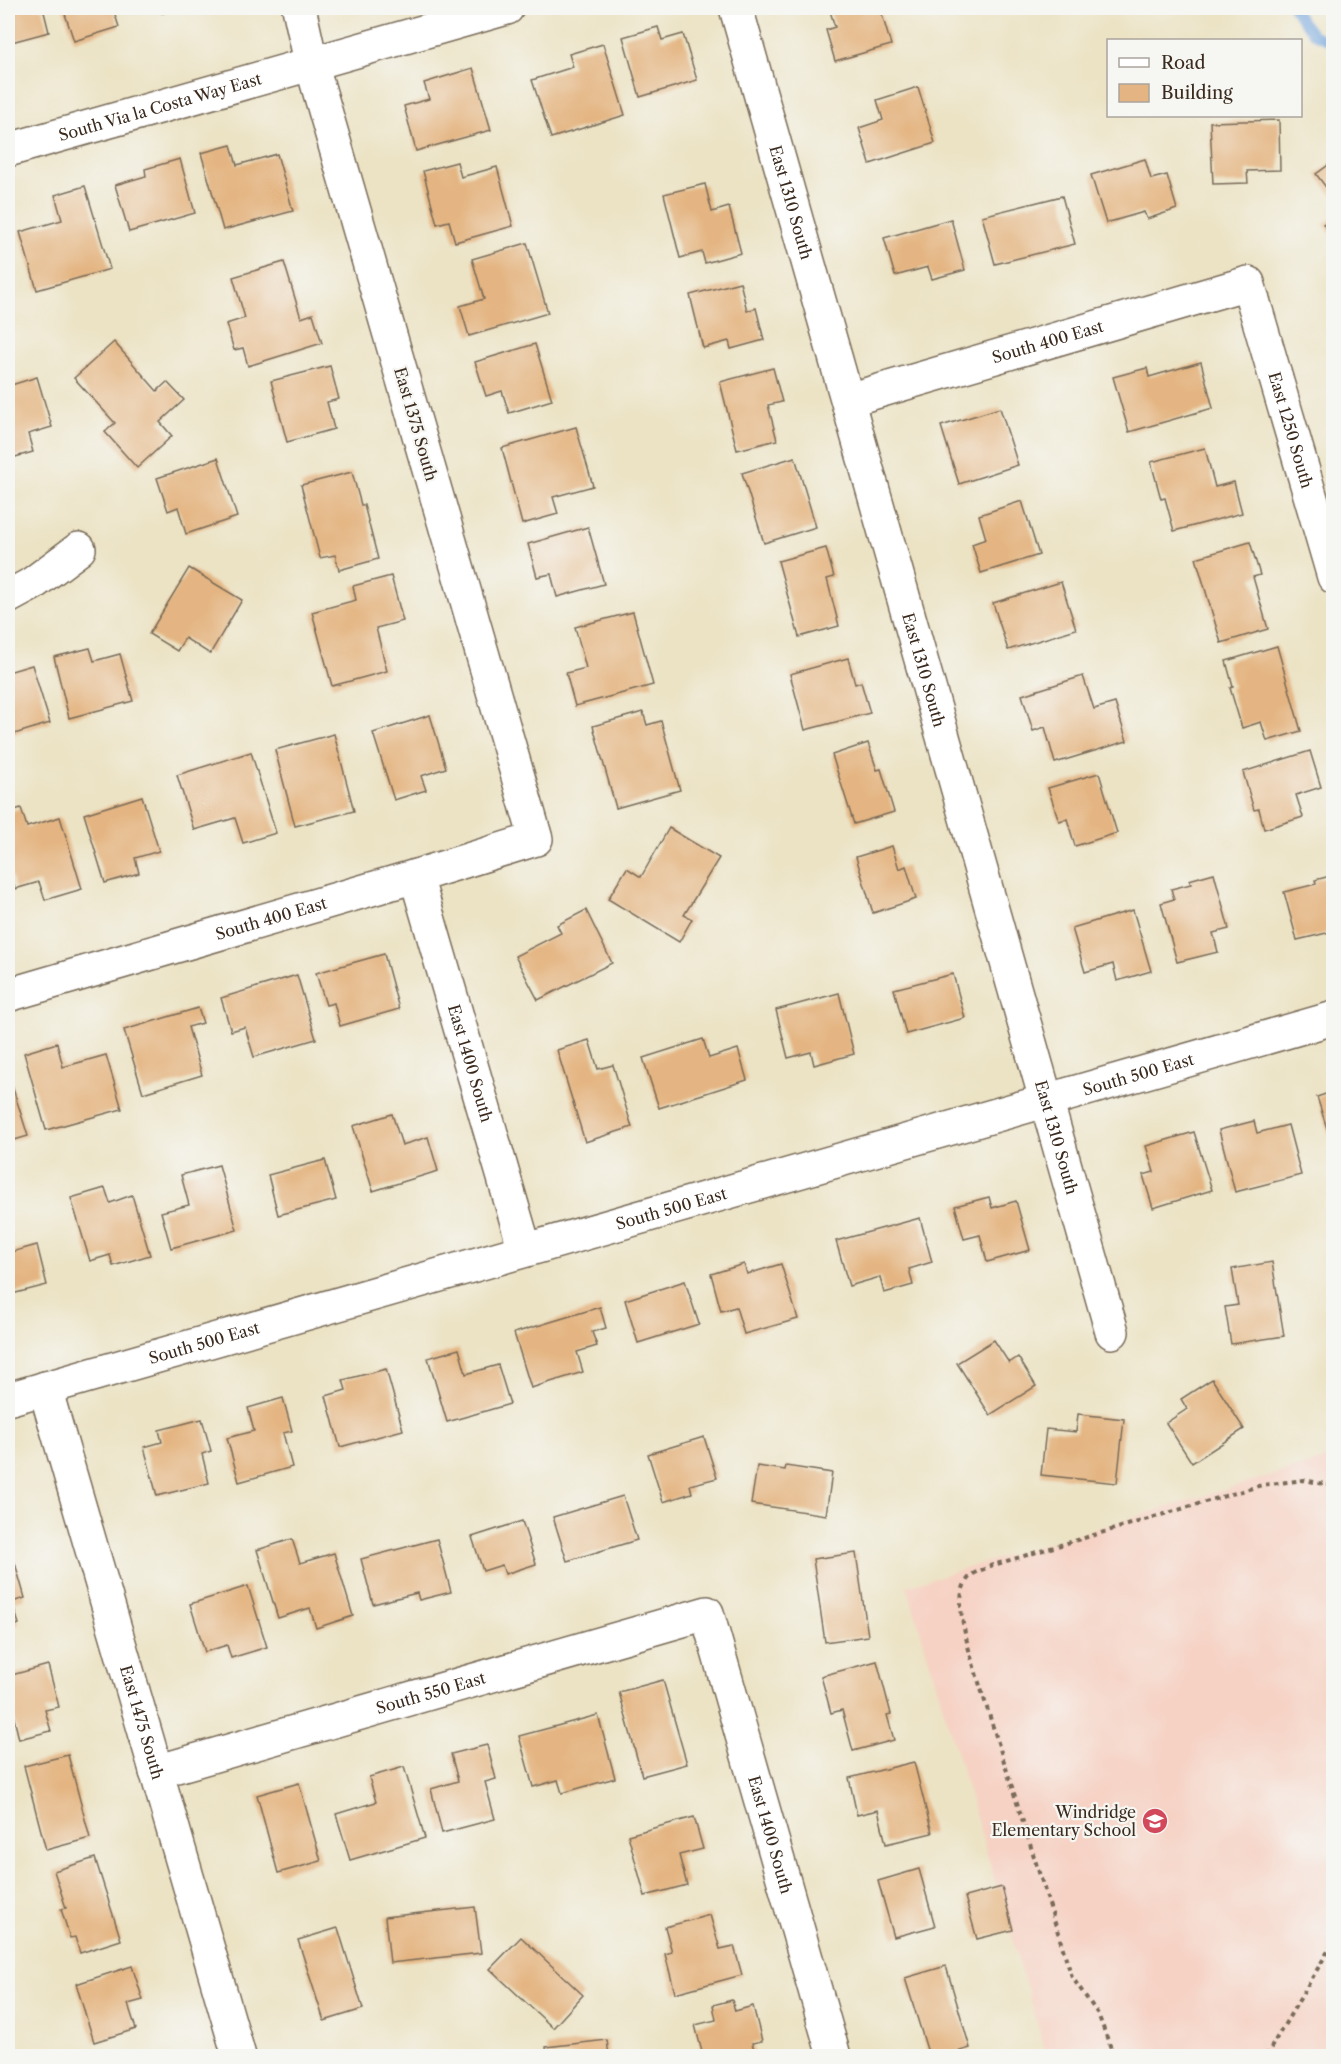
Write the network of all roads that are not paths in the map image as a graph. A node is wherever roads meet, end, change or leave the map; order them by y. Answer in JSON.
{"nodes":[{"id":1,"x":298,"y":8,"type":"edge"},
{"id":2,"x":507,"y":8,"type":"edge"},
{"id":3,"x":736,"y":8,"type":"edge"},
{"id":4,"x":311,"y":62,"type":"junction"},
{"id":5,"x":8,"y":150,"type":"edge"},
{"id":6,"x":1248,"y":283,"type":"joint"},
{"id":7,"x":848,"y":400,"type":"junction"},
{"id":8,"x":79,"y":549,"type":"dead end"},
{"id":9,"x":1334,"y":577,"type":"edge"},
{"id":10,"x":8,"y":597,"type":"edge"},
{"id":11,"x":536,"y":839,"type":"joint"},
{"id":12,"x":416,"y":876,"type":"junction"},
{"id":13,"x":8,"y":995,"type":"edge"},
{"id":14,"x":1334,"y":1018,"type":"edge"},
{"id":15,"x":1046,"y":1101,"type":"junction"},
{"id":16,"x":525,"y":1250,"type":"junction"},
{"id":17,"x":1112,"y":1332,"type":"dead end"},
{"id":18,"x":45,"y":1388,"type":"junction"},
{"id":19,"x":8,"y":1399,"type":"edge"},
{"id":20,"x":707,"y":1612,"type":"joint"},
{"id":21,"x":156,"y":1772,"type":"junction"},
{"id":22,"x":239,"y":2056,"type":"edge"},
{"id":23,"x":834,"y":2056,"type":"edge"}],
"edges":[{"from":1,"to":4,"type":"street","name":"East 1375 South"},
{"from":2,"to":4,"type":"street","name":"South Via la Costa Way East"},
{"from":3,"to":7,"type":"street","name":"East 1310 South"},
{"from":4,"to":5,"type":"street","name":"South Via la Costa Way East"},
{"from":4,"to":11,"type":"street","name":"East 1375 South"},
{"from":6,"to":7,"type":"street","name":"South 400 East"},
{"from":6,"to":9,"type":"street","name":"East 1250 South"},
{"from":7,"to":15,"type":"street","name":"East 1310 South"},
{"from":8,"to":10,"type":"street"},
{"from":11,"to":12,"type":"street","name":"South 400 East"},
{"from":12,"to":13,"type":"street","name":"South 400 East"},
{"from":12,"to":16,"type":"street","name":"East 1400 South"},
{"from":14,"to":15,"type":"street","name":"South 500 East"},
{"from":15,"to":16,"type":"street","name":"South 500 East"},
{"from":15,"to":17,"type":"street","name":"East 1310 South"},
{"from":16,"to":18,"type":"street","name":"South 500 East"},
{"from":18,"to":19,"type":"street","name":"South 500 East"},
{"from":18,"to":21,"type":"street","name":"East 1475 South"},
{"from":20,"to":21,"type":"street","name":"South 550 East"},
{"from":20,"to":23,"type":"street","name":"East 1400 South"},
{"from":21,"to":22,"type":"street","name":"East 1475 South"}]}
